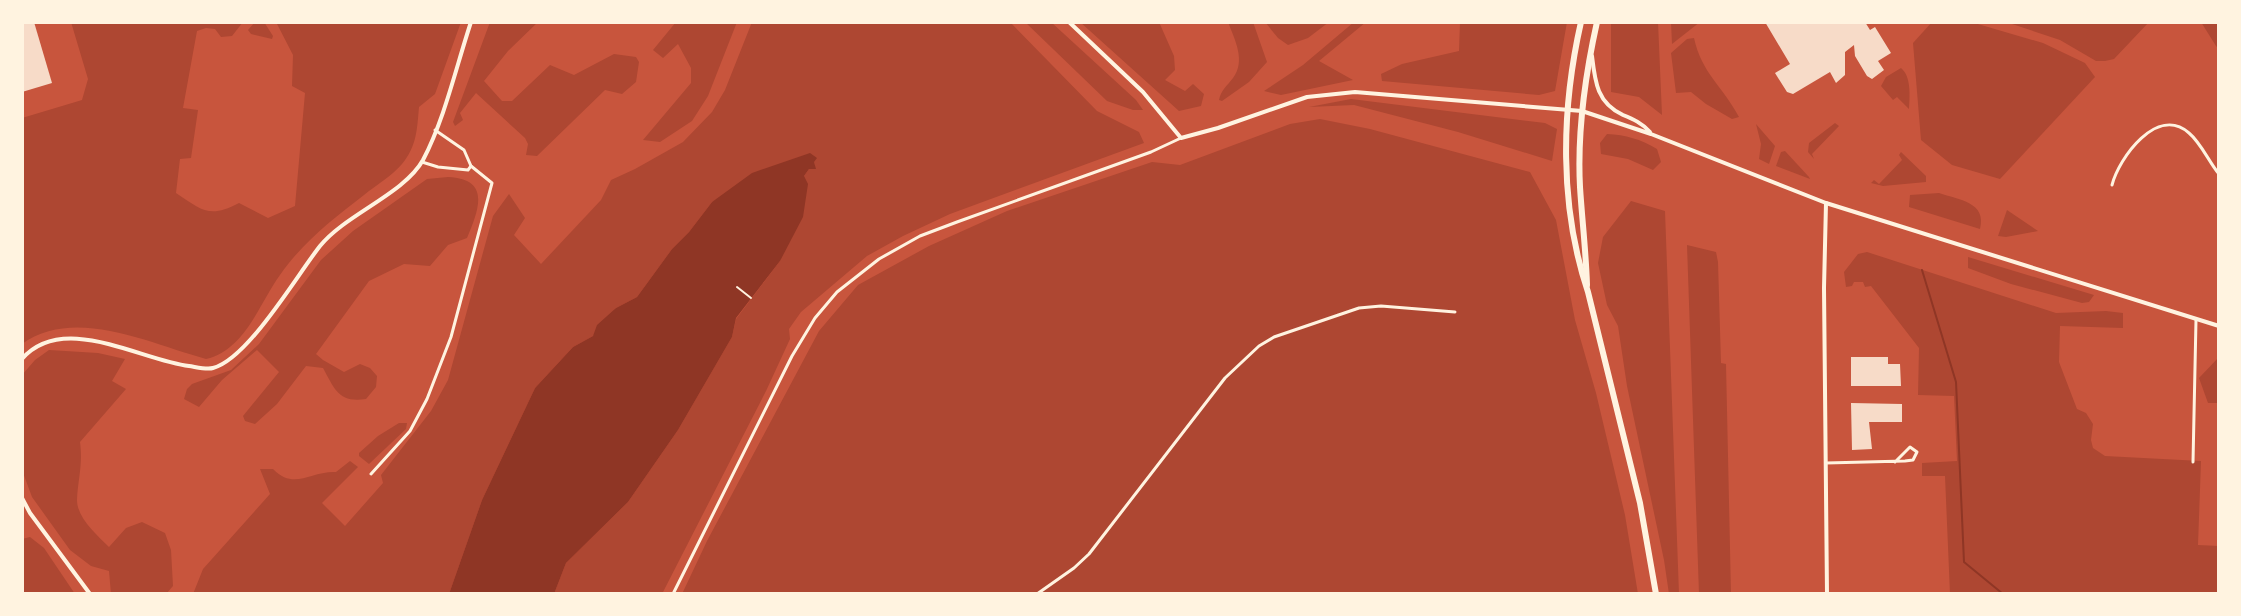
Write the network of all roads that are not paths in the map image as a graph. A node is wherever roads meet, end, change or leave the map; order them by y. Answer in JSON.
{"nodes":[{"id":1,"x":471,"y":22,"type":"edge"},
{"id":2,"x":1069,"y":22,"type":"edge"},
{"id":3,"x":1581,"y":22,"type":"edge"},
{"id":4,"x":1597,"y":22,"type":"edge"},
{"id":5,"x":1591,"y":50,"type":"junction"},
{"id":6,"x":1568,"y":110,"type":"junction"},
{"id":7,"x":1582,"y":111,"type":"junction"},
{"id":8,"x":435,"y":130,"type":"junction"},
{"id":9,"x":1651,"y":134,"type":"junction"},
{"id":10,"x":1181,"y":138,"type":"junction"},
{"id":11,"x":422,"y":162,"type":"junction"},
{"id":12,"x":471,"y":166,"type":"junction"},
{"id":13,"x":2219,"y":174,"type":"edge"},
{"id":14,"x":2112,"y":185,"type":"dead end"},
{"id":15,"x":1826,"y":203,"type":"junction"},
{"id":16,"x":1588,"y":292,"type":"junction"},
{"id":17,"x":1455,"y":312,"type":"dead end"},
{"id":18,"x":2196,"y":320,"type":"junction"},
{"id":19,"x":2219,"y":326,"type":"edge"},
{"id":20,"x":22,"y":359,"type":"edge"},
{"id":21,"x":1895,"y":462,"type":"junction"},
{"id":22,"x":2193,"y":462,"type":"dead end"},
{"id":23,"x":1826,"y":463,"type":"junction"},
{"id":24,"x":371,"y":474,"type":"dead end"},
{"id":25,"x":22,"y":498,"type":"edge"},
{"id":26,"x":90,"y":594,"type":"edge"},
{"id":27,"x":673,"y":594,"type":"edge"},
{"id":28,"x":1037,"y":594,"type":"edge"},
{"id":29,"x":1656,"y":594,"type":"edge"},
{"id":30,"x":1827,"y":594,"type":"edge"}],
"edges":[{"from":1,"to":8,"type":"street"},
{"from":2,"to":10,"type":"street"},
{"from":3,"to":6,"type":"highway"},
{"from":4,"to":5,"type":"highway"},
{"from":5,"to":7,"type":"highway"},
{"from":5,"to":9,"type":"street"},
{"from":6,"to":7,"type":"street"},
{"from":6,"to":10,"type":"street"},
{"from":6,"to":16,"type":"highway"},
{"from":7,"to":9,"type":"street"},
{"from":7,"to":16,"type":"highway"},
{"from":8,"to":11,"type":"street"},
{"from":8,"to":12,"type":"street"},
{"from":9,"to":15,"type":"street"},
{"from":10,"to":27,"type":"street"},
{"from":11,"to":12,"type":"street"},
{"from":11,"to":20,"type":"street"},
{"from":12,"to":24,"type":"street"},
{"from":13,"to":14,"type":"street"},
{"from":15,"to":18,"type":"street"},
{"from":15,"to":23,"type":"street"},
{"from":16,"to":29,"type":"highway"},
{"from":17,"to":28,"type":"street"},
{"from":18,"to":19,"type":"street"},
{"from":18,"to":22,"type":"street"},
{"from":21,"to":21,"type":"street"},
{"from":21,"to":23,"type":"street"},
{"from":23,"to":30,"type":"street"},
{"from":25,"to":26,"type":"street"}]}
